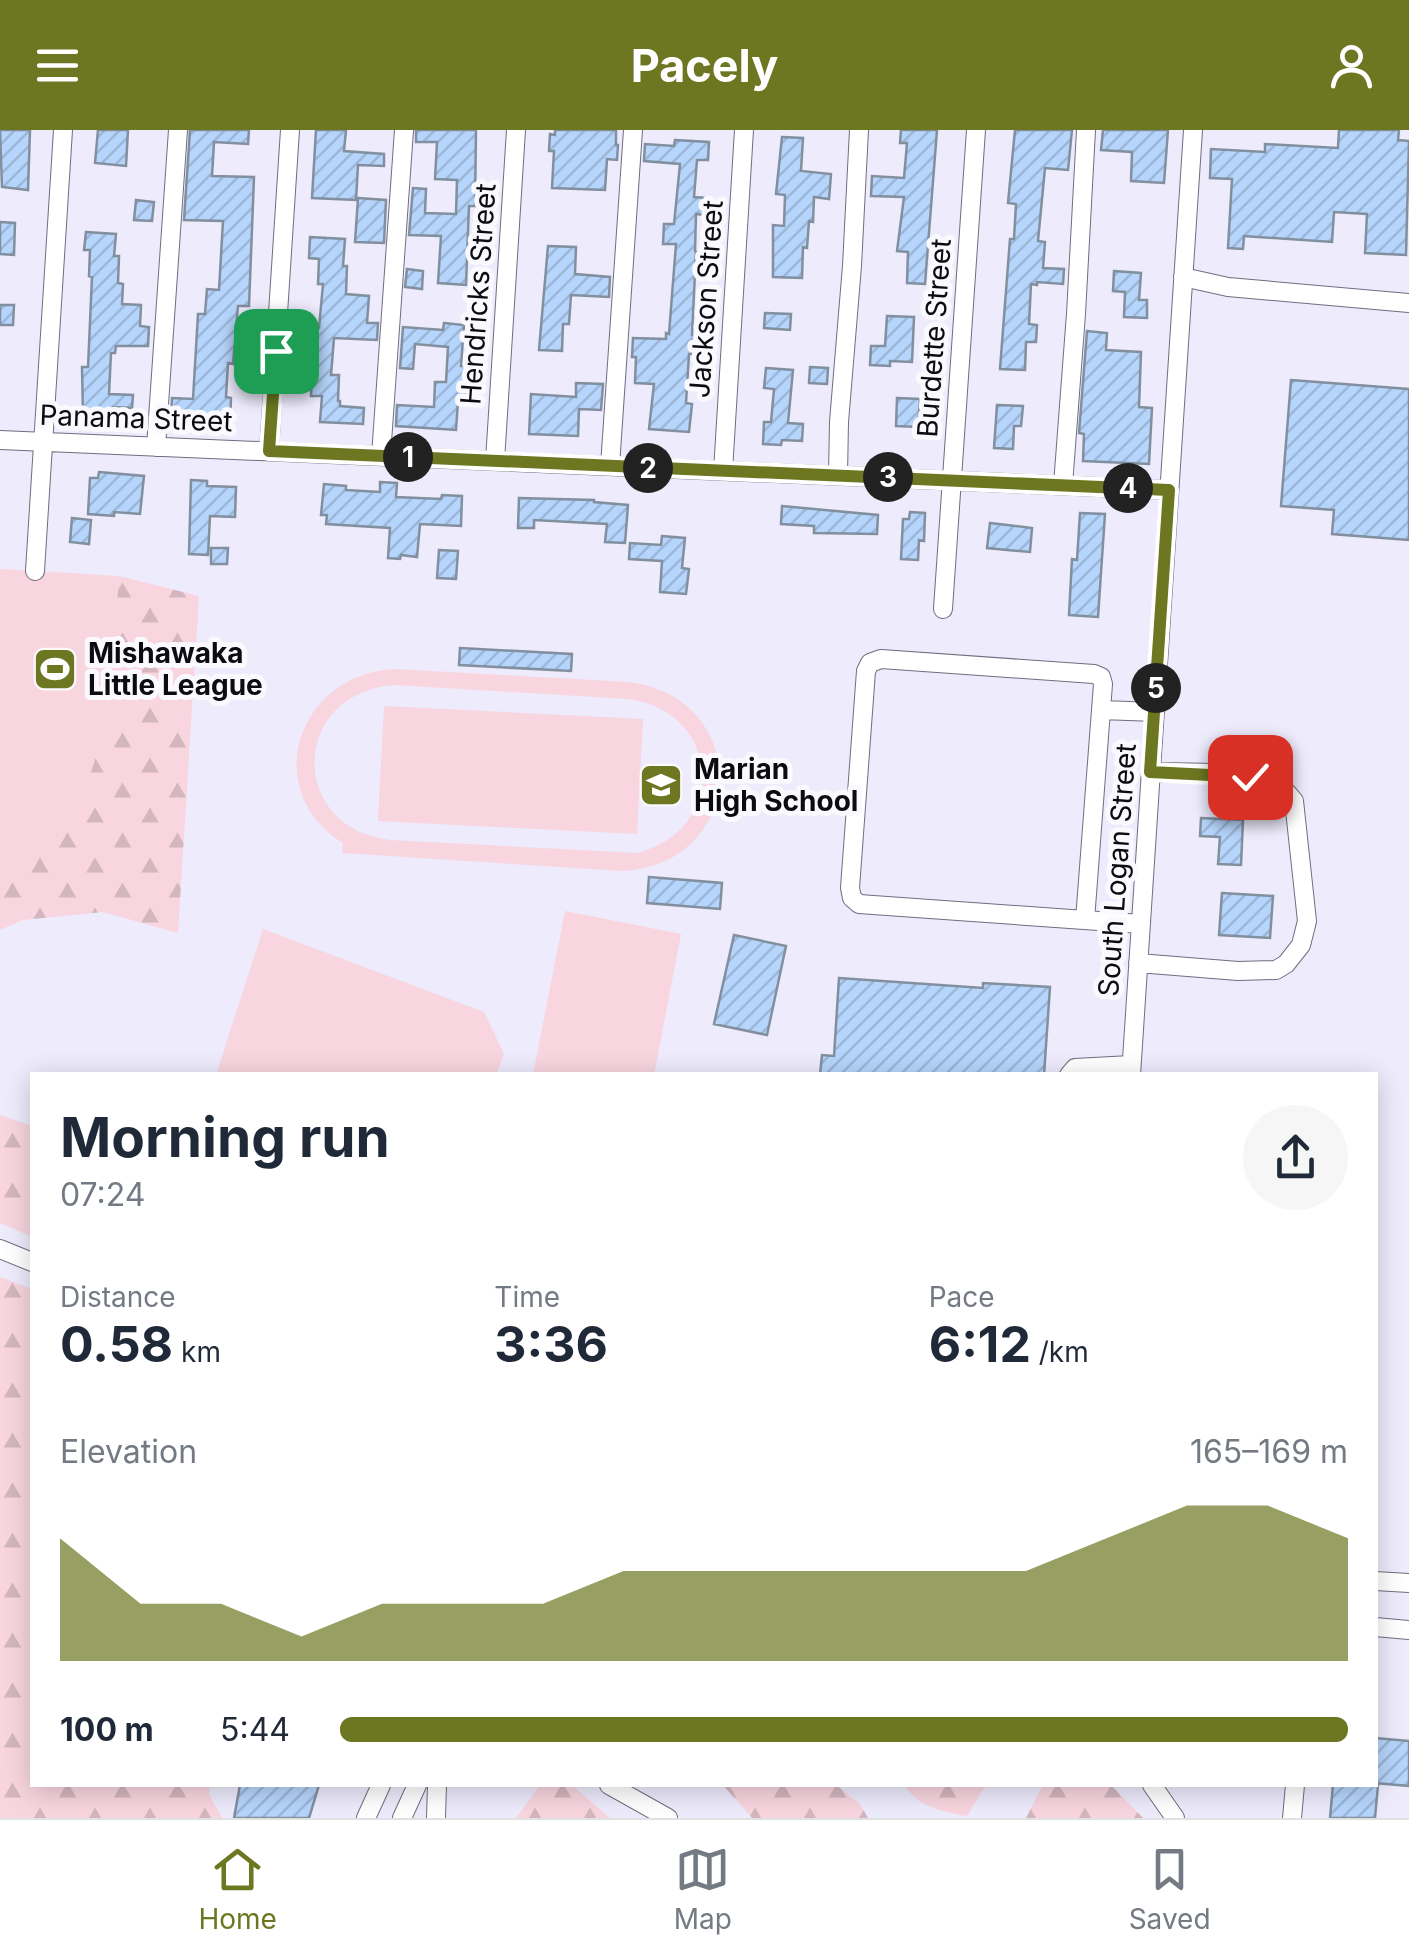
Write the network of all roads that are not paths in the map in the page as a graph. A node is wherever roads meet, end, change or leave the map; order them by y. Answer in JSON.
{"nodes":[{"id":1,"x":63,"y":130,"type":"edge"},
{"id":2,"x":178,"y":130,"type":"edge"},
{"id":3,"x":290,"y":130,"type":"edge"},
{"id":4,"x":404,"y":130,"type":"edge"},
{"id":5,"x":516,"y":130,"type":"edge"},
{"id":6,"x":632,"y":130,"type":"edge"},
{"id":7,"x":744,"y":130,"type":"edge"},
{"id":8,"x":859,"y":130,"type":"edge"},
{"id":9,"x":976,"y":130,"type":"edge"},
{"id":10,"x":1086,"y":130,"type":"edge"},
{"id":11,"x":1193,"y":130,"type":"edge"},
{"id":12,"x":1183,"y":277,"type":"junction"},
{"id":13,"x":1409,"y":303,"type":"edge"},
{"id":14,"x":0,"y":440,"type":"edge"},
{"id":15,"x":44,"y":442,"type":"junction"},
{"id":16,"x":156,"y":447,"type":"junction"},
{"id":17,"x":269,"y":451,"type":"junction"},
{"id":18,"x":381,"y":456,"type":"junction"},
{"id":19,"x":495,"y":461,"type":"junction"},
{"id":20,"x":610,"y":466,"type":"junction"},
{"id":21,"x":723,"y":471,"type":"junction"},
{"id":22,"x":838,"y":475,"type":"junction"},
{"id":23,"x":952,"y":480,"type":"junction"},
{"id":24,"x":1062,"y":485,"type":"junction"},
{"id":25,"x":1169,"y":490,"type":"junction"},
{"id":26,"x":35,"y":571,"type":"dead end"},
{"id":27,"x":943,"y":610,"type":"dead end"},
{"id":28,"x":1102,"y":710,"type":"junction"},
{"id":29,"x":1154,"y":712,"type":"junction"},
{"id":30,"x":1150,"y":772,"type":"junction"},
{"id":31,"x":1085,"y":920,"type":"junction"},
{"id":32,"x":1141,"y":924,"type":"junction"},
{"id":33,"x":1138,"y":964,"type":"junction"},
{"id":34,"x":1131,"y":1070,"type":"edge"},
{"id":35,"x":1072,"y":1072,"type":"edge"},
{"id":36,"x":0,"y":1249,"type":"edge"},
{"id":37,"x":30,"y":1261,"type":"edge"},
{"id":38,"x":1378,"y":1581,"type":"edge"},
{"id":39,"x":1409,"y":1583,"type":"edge"},
{"id":40,"x":1378,"y":1627,"type":"edge"},
{"id":41,"x":1409,"y":1630,"type":"edge"},
{"id":42,"x":380,"y":1787,"type":"edge"},
{"id":43,"x":416,"y":1787,"type":"edge"},
{"id":44,"x":437,"y":1787,"type":"edge"},
{"id":45,"x":613,"y":1787,"type":"edge"},
{"id":46,"x":1153,"y":1787,"type":"edge"},
{"id":47,"x":1295,"y":1787,"type":"edge"},
{"id":48,"x":366,"y":1818,"type":"edge"},
{"id":49,"x":402,"y":1818,"type":"edge"},
{"id":50,"x":436,"y":1818,"type":"edge"},
{"id":51,"x":668,"y":1818,"type":"edge"},
{"id":52,"x":1175,"y":1818,"type":"edge"},
{"id":53,"x":1292,"y":1818,"type":"edge"}],
"edges":[{"from":1,"to":15,"type":"street"},
{"from":2,"to":16,"type":"street"},
{"from":3,"to":17,"type":"street"},
{"from":4,"to":18,"type":"street"},
{"from":5,"to":19,"type":"street","name":"Hendricks Street"},
{"from":6,"to":20,"type":"street"},
{"from":7,"to":21,"type":"street","name":"Jackson Street"},
{"from":8,"to":22,"type":"street"},
{"from":9,"to":23,"type":"street","name":"Burdette Street"},
{"from":10,"to":24,"type":"street"},
{"from":11,"to":12,"type":"street","name":"South Logan Street"},
{"from":12,"to":13,"type":"street"},
{"from":12,"to":25,"type":"street","name":"South Logan Street"},
{"from":14,"to":15,"type":"street","name":"Panama Street"},
{"from":15,"to":16,"type":"street","name":"Panama Street"},
{"from":15,"to":26,"type":"street"},
{"from":16,"to":17,"type":"street","name":"Panama Street"},
{"from":17,"to":18,"type":"street","name":"Panama Street"},
{"from":18,"to":19,"type":"street","name":"Panama Street"},
{"from":19,"to":20,"type":"street","name":"Panama Street"},
{"from":20,"to":21,"type":"street","name":"Panama Street"},
{"from":21,"to":22,"type":"street","name":"Panama Street"},
{"from":22,"to":23,"type":"street","name":"Panama Street"},
{"from":23,"to":24,"type":"street","name":"Panama Street"},
{"from":23,"to":27,"type":"street","name":"Burdette Street"},
{"from":24,"to":25,"type":"street","name":"Panama Street"},
{"from":25,"to":29,"type":"street","name":"South Logan Street"},
{"from":28,"to":29,"type":"street"},
{"from":28,"to":31,"type":"street"},
{"from":28,"to":31,"type":"street"},
{"from":29,"to":30,"type":"street","name":"South Logan Street"},
{"from":30,"to":32,"type":"street","name":"South Logan Street"},
{"from":30,"to":33,"type":"street"},
{"from":31,"to":32,"type":"street"},
{"from":32,"to":33,"type":"street","name":"South Logan Street"},
{"from":33,"to":34,"type":"street","name":"South Logan Street"},
{"from":34,"to":35,"type":"street"},
{"from":36,"to":37,"type":"street"},
{"from":38,"to":39,"type":"street"},
{"from":40,"to":41,"type":"street"},
{"from":42,"to":48,"type":"street"},
{"from":43,"to":49,"type":"street"},
{"from":44,"to":50,"type":"street"},
{"from":45,"to":51,"type":"street"},
{"from":46,"to":52,"type":"street"},
{"from":47,"to":53,"type":"street"}]}
